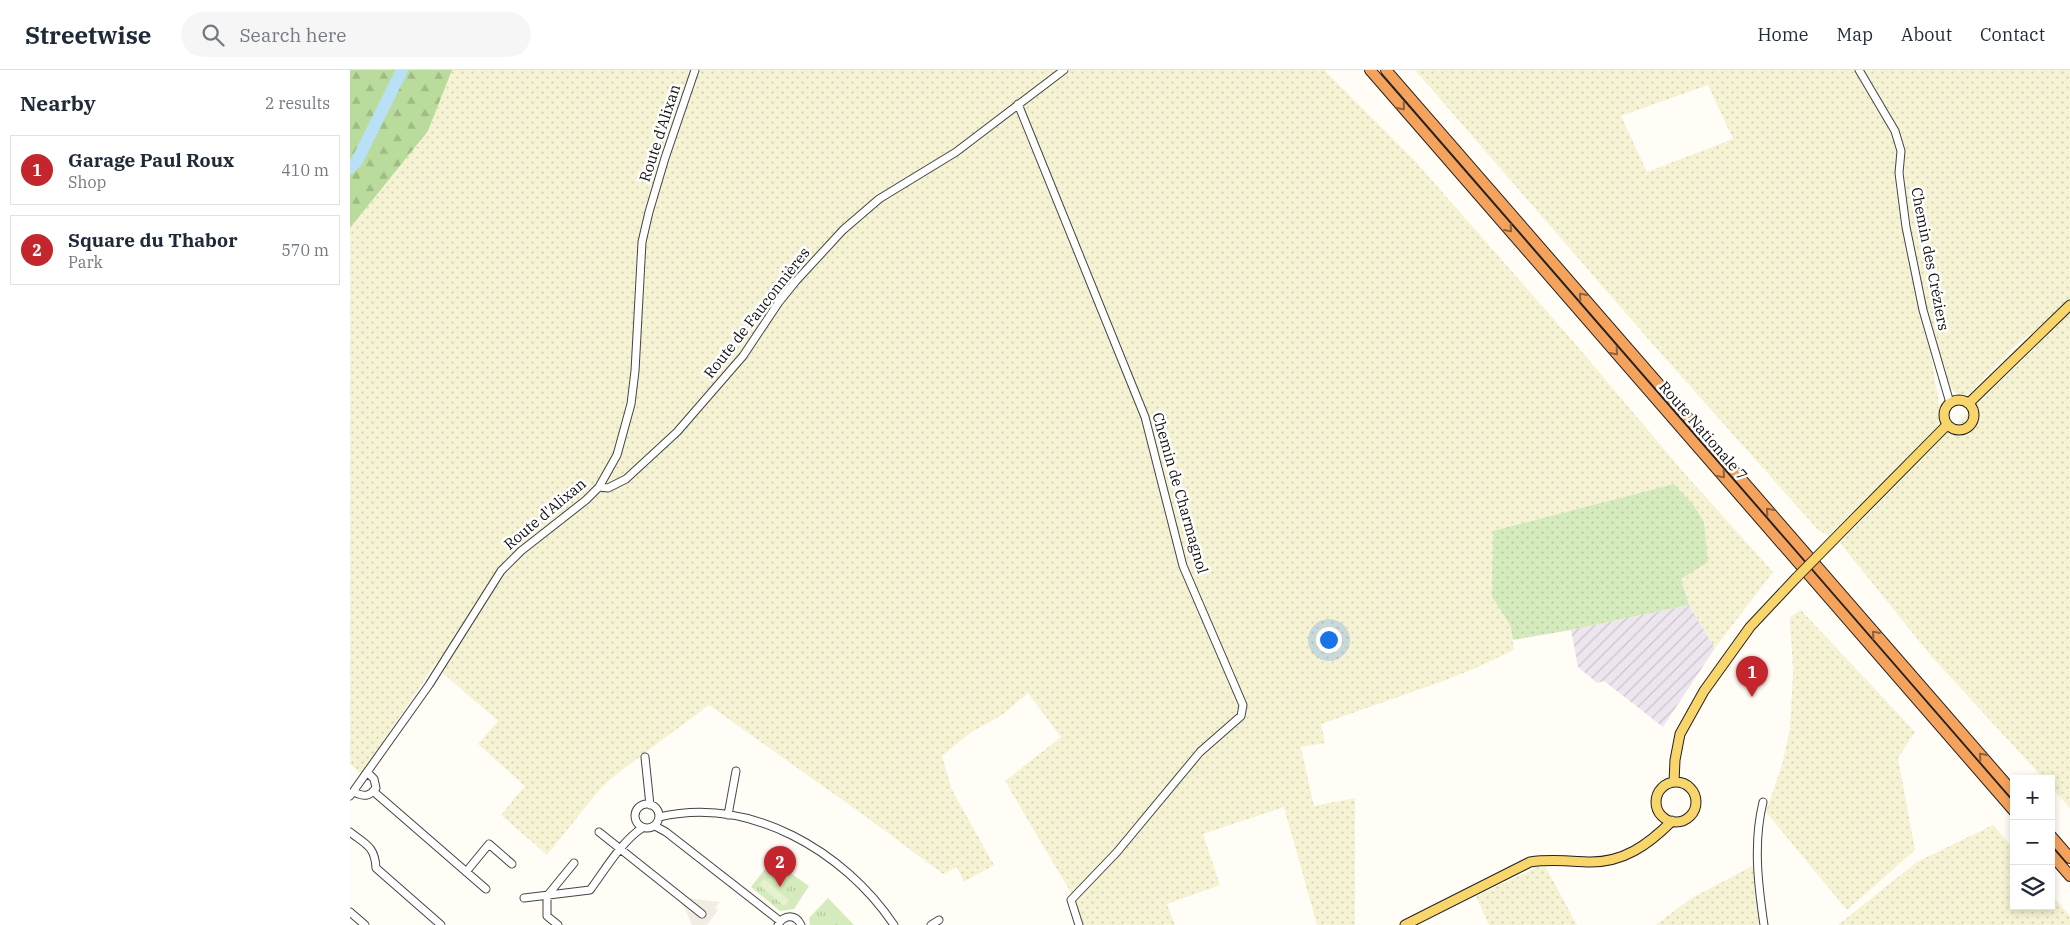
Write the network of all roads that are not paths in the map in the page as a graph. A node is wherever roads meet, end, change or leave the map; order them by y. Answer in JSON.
{"nodes":[{"id":1,"x":695,"y":70,"type":"edge"},
{"id":2,"x":1064,"y":70,"type":"edge"},
{"id":3,"x":1370,"y":70,"type":"edge"},
{"id":4,"x":1386,"y":70,"type":"edge"},
{"id":5,"x":1860,"y":70,"type":"edge"},
{"id":6,"x":1018,"y":104,"type":"junction"},
{"id":7,"x":2070,"y":305,"type":"edge"},
{"id":8,"x":1950,"y":403,"type":"junction"},
{"id":9,"x":1969,"y":403,"type":"junction"},
{"id":10,"x":1947,"y":425,"type":"junction"},
{"id":11,"x":599,"y":487,"type":"junction"},
{"id":12,"x":645,"y":757,"type":"dead end"},
{"id":13,"x":736,"y":770,"type":"dead end"},
{"id":14,"x":368,"y":773,"type":"junction"},
{"id":15,"x":1674,"y":782,"type":"junction"},
{"id":16,"x":2010,"y":788,"type":"edge"},
{"id":17,"x":373,"y":792,"type":"junction"},
{"id":18,"x":352,"y":794,"type":"edge"},
{"id":19,"x":1763,"y":802,"type":"dead end"},
{"id":20,"x":650,"y":805,"type":"junction"},
{"id":21,"x":2010,"y":806,"type":"edge"},
{"id":22,"x":728,"y":815,"type":"junction"},
{"id":23,"x":659,"y":816,"type":"junction"},
{"id":24,"x":1672,"y":821,"type":"junction"},
{"id":25,"x":655,"y":826,"type":"junction"},
{"id":26,"x":642,"y":828,"type":"junction"},
{"id":27,"x":350,"y":832,"type":"edge"},
{"id":28,"x":599,"y":832,"type":"dead end"},
{"id":29,"x":2055,"y":841,"type":"edge"},
{"id":30,"x":620,"y":850,"type":"junction"},
{"id":31,"x":2070,"y":858,"type":"edge"},
{"id":32,"x":2055,"y":859,"type":"edge"},
{"id":33,"x":574,"y":863,"type":"dead end"},
{"id":34,"x":512,"y":864,"type":"dead end"},
{"id":35,"x":466,"y":872,"type":"junction"},
{"id":36,"x":2070,"y":876,"type":"edge"},
{"id":37,"x":486,"y":889,"type":"dead end"},
{"id":38,"x":547,"y":896,"type":"junction"},
{"id":39,"x":524,"y":898,"type":"dead end"},
{"id":40,"x":350,"y":912,"type":"edge"},
{"id":41,"x":702,"y":914,"type":"dead end"},
{"id":42,"x":940,"y":920,"type":"dead end"},
{"id":43,"x":779,"y":923,"type":"edge"},
{"id":44,"x":365,"y":925,"type":"edge"},
{"id":45,"x":441,"y":925,"type":"edge"},
{"id":46,"x":558,"y":925,"type":"edge"},
{"id":47,"x":801,"y":925,"type":"edge"},
{"id":48,"x":894,"y":925,"type":"edge"},
{"id":49,"x":931,"y":925,"type":"edge"},
{"id":50,"x":1079,"y":925,"type":"edge"},
{"id":51,"x":1405,"y":925,"type":"edge"},
{"id":52,"x":1764,"y":925,"type":"edge"}],
"edges":[{"from":1,"to":11,"type":"street","name":"Route d'Alixan"},
{"from":2,"to":6,"type":"street","name":"Route de Fauconnières"},
{"from":3,"to":21,"type":"highway","name":"Route Nationale 7","one_way":true},
{"from":16,"to":4,"type":"highway","name":"Route Nationale 7","one_way":true},
{"from":5,"to":8,"type":"street","name":"Chemin des Créziers"},
{"from":6,"to":11,"type":"street","name":"Route de Fauconnières"},
{"from":6,"to":50,"type":"street","name":"Chemin de Charmagnol"},
{"from":7,"to":9,"type":"main road"},
{"from":8,"to":9,"type":"main road"},
{"from":8,"to":10,"type":"main road"},
{"from":9,"to":10,"type":"main road"},
{"from":10,"to":15,"type":"main road","bridge":true},
{"from":11,"to":14,"type":"street","name":"Route d'Alixan"},
{"from":12,"to":20,"type":"street"},
{"from":13,"to":22,"type":"street"},
{"from":14,"to":17,"type":"street"},
{"from":14,"to":18,"type":"street","name":"Route d'Alixan"},
{"from":15,"to":24,"type":"main road"},
{"from":15,"to":24,"type":"main road"},
{"from":17,"to":18,"type":"street"},
{"from":17,"to":35,"type":"street"},
{"from":19,"to":52,"type":"street"},
{"from":20,"to":23,"type":"street"},
{"from":20,"to":26,"type":"street"},
{"from":22,"to":23,"type":"street"},
{"from":22,"to":48,"type":"street"},
{"from":23,"to":25,"type":"street"},
{"from":24,"to":51,"type":"main road"},
{"from":25,"to":26,"type":"street"},
{"from":25,"to":43,"type":"street"},
{"from":26,"to":30,"type":"street"},
{"from":27,"to":45,"type":"street"},
{"from":28,"to":30,"type":"street"},
{"from":29,"to":31,"type":"highway"},
{"from":30,"to":38,"type":"street"},
{"from":30,"to":41,"type":"street"},
{"from":32,"to":36,"type":"highway"},
{"from":33,"to":38,"type":"street"},
{"from":34,"to":35,"type":"street"},
{"from":35,"to":37,"type":"street"},
{"from":38,"to":39,"type":"street"},
{"from":38,"to":46,"type":"street"},
{"from":40,"to":44,"type":"street"},
{"from":42,"to":49,"type":"street"},
{"from":43,"to":47,"type":"street"}]}
